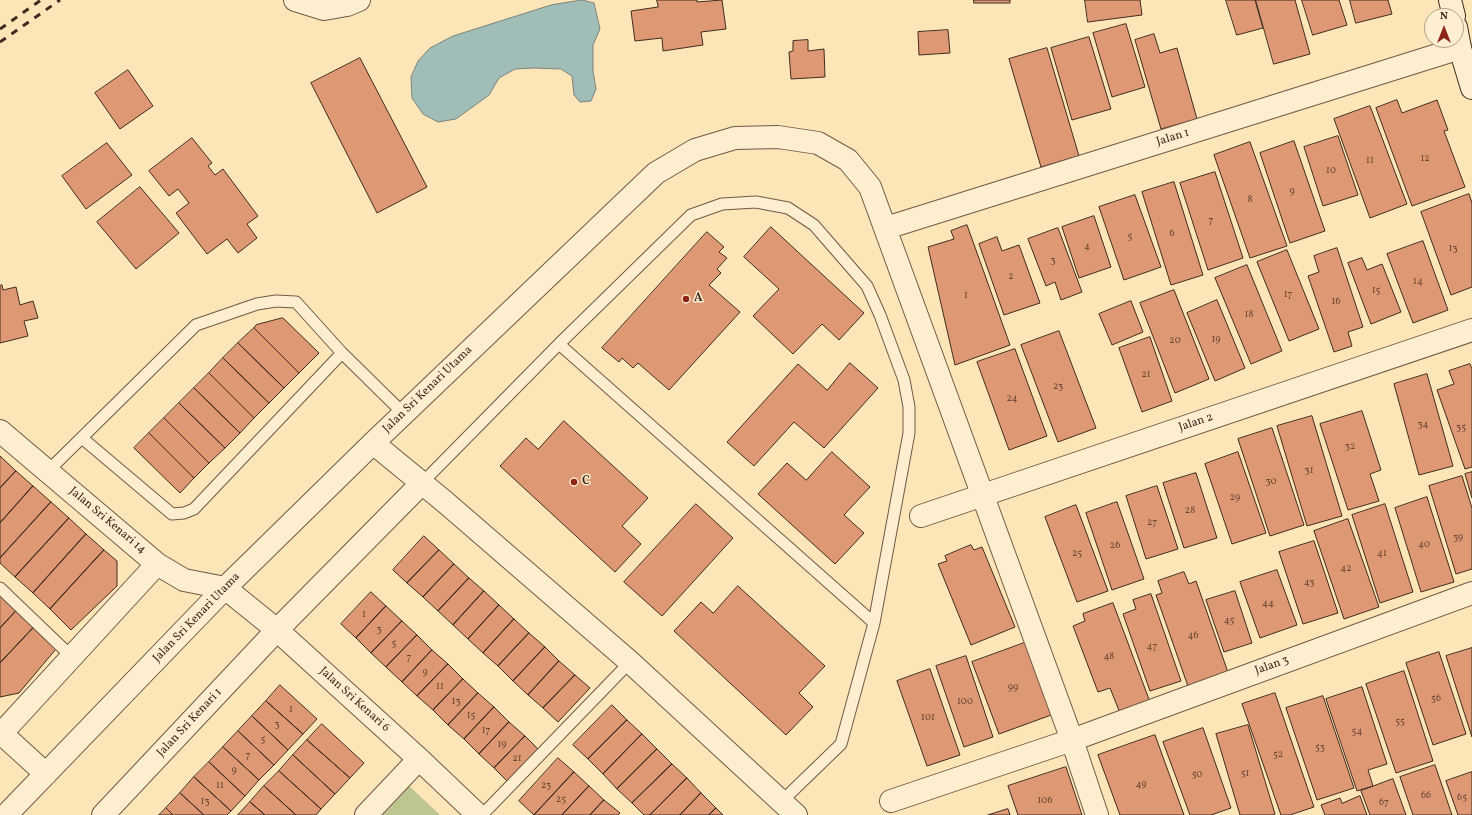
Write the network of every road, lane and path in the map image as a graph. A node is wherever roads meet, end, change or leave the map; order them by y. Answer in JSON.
{"nodes":[{"id":1,"x":295,"y":0,"type":"edge"},
{"id":2,"x":359,"y":0,"type":"edge"},
{"id":3,"x":1428,"y":48,"type":"edge"},
{"id":4,"x":1461,"y":48,"type":"edge"},
{"id":5,"x":1472,"y":88,"type":"edge"},
{"id":6,"x":886,"y":228,"type":"junction"},
{"id":7,"x":1472,"y":330,"type":"edge"},
{"id":8,"x":559,"y":344,"type":"junction"},
{"id":9,"x":342,"y":353,"type":"junction"},
{"id":10,"x":403,"y":413,"type":"junction"},
{"id":11,"x":0,"y":431,"type":"edge"},
{"id":12,"x":82,"y":438,"type":"junction"},
{"id":13,"x":373,"y":443,"type":"junction"},
{"id":14,"x":48,"y":471,"type":"junction"},
{"id":15,"x":422,"y":483,"type":"junction"},
{"id":16,"x":983,"y":496,"type":"junction"},
{"id":17,"x":920,"y":516,"type":"dead end"},
{"id":18,"x":157,"y":564,"type":"junction"},
{"id":19,"x":0,"y":588,"type":"edge"},
{"id":20,"x":225,"y":588,"type":"junction"},
{"id":21,"x":1472,"y":593,"type":"edge"},
{"id":22,"x":874,"y":623,"type":"junction"},
{"id":23,"x":277,"y":630,"type":"junction"},
{"id":24,"x":72,"y":657,"type":"junction"},
{"id":25,"x":630,"y":662,"type":"junction"},
{"id":26,"x":0,"y":733,"type":"edge"},
{"id":27,"x":1072,"y":740,"type":"junction"},
{"id":28,"x":419,"y":759,"type":"junction"},
{"id":29,"x":46,"y":774,"type":"junction"},
{"id":30,"x":891,"y":801,"type":"dead end"},
{"id":31,"x":789,"y":808,"type":"edge"},
{"id":32,"x":6,"y":815,"type":"edge"},
{"id":33,"x":103,"y":815,"type":"edge"},
{"id":34,"x":366,"y":815,"type":"edge"},
{"id":35,"x":478,"y":815,"type":"edge"},
{"id":36,"x":482,"y":815,"type":"edge"},
{"id":37,"x":1097,"y":815,"type":"edge"}],
"edges":[{"from":1,"to":2,"type":"street"},
{"from":3,"to":6,"type":"street","name":"Jalan 1"},
{"from":4,"to":5,"type":"street"},
{"from":6,"to":10,"type":"street","name":"Jalan Sri Kenari Utama"},
{"from":6,"to":16,"type":"street","name":"Jalan Sri Kenari Utama"},
{"from":7,"to":16,"type":"street","name":"Jalan 2"},
{"from":8,"to":15,"type":"lane"},
{"from":8,"to":22,"type":"lane"},
{"from":8,"to":22,"type":"lane"},
{"from":9,"to":10,"type":"lane"},
{"from":9,"to":12,"type":"lane"},
{"from":9,"to":12,"type":"lane"},
{"from":10,"to":13,"type":"street","name":"Jalan Sri Kenari Utama"},
{"from":11,"to":14,"type":"street","name":"Jalan Sri Kenari 14"},
{"from":12,"to":14,"type":"lane"},
{"from":13,"to":15,"type":"street"},
{"from":13,"to":20,"type":"street","name":"Jalan Sri Kenari Utama"},
{"from":14,"to":18,"type":"street","name":"Jalan Sri Kenari 14"},
{"from":15,"to":23,"type":"street","name":"Jalan Sri Kenari 1"},
{"from":15,"to":25,"type":"street"},
{"from":16,"to":17,"type":"street","name":"Jalan 2"},
{"from":16,"to":27,"type":"street","name":"Jalan Sri Kenari Utama"},
{"from":18,"to":20,"type":"street","name":"Jalan Sri Kenari 14"},
{"from":18,"to":24,"type":"street"},
{"from":19,"to":24,"type":"lane"},
{"from":20,"to":23,"type":"street","name":"Jalan Sri Kenari 6"},
{"from":20,"to":29,"type":"street","name":"Jalan Sri Kenari Utama"},
{"from":21,"to":27,"type":"street","name":"Jalan 3"},
{"from":22,"to":31,"type":"lane"},
{"from":23,"to":28,"type":"street","name":"Jalan Sri Kenari 6"},
{"from":23,"to":33,"type":"street","name":"Jalan Sri Kenari 1"},
{"from":24,"to":26,"type":"street"},
{"from":25,"to":31,"type":"street"},
{"from":25,"to":36,"type":"lane"},
{"from":26,"to":29,"type":"street"},
{"from":27,"to":30,"type":"street","name":"Jalan 3"},
{"from":27,"to":37,"type":"street","name":"Jalan Sri Kenari Utama"},
{"from":28,"to":34,"type":"street"},
{"from":28,"to":35,"type":"street","name":"Jalan Sri Kenari 6"},
{"from":29,"to":32,"type":"street","name":"Jalan Sri Kenari Utama"}]}
